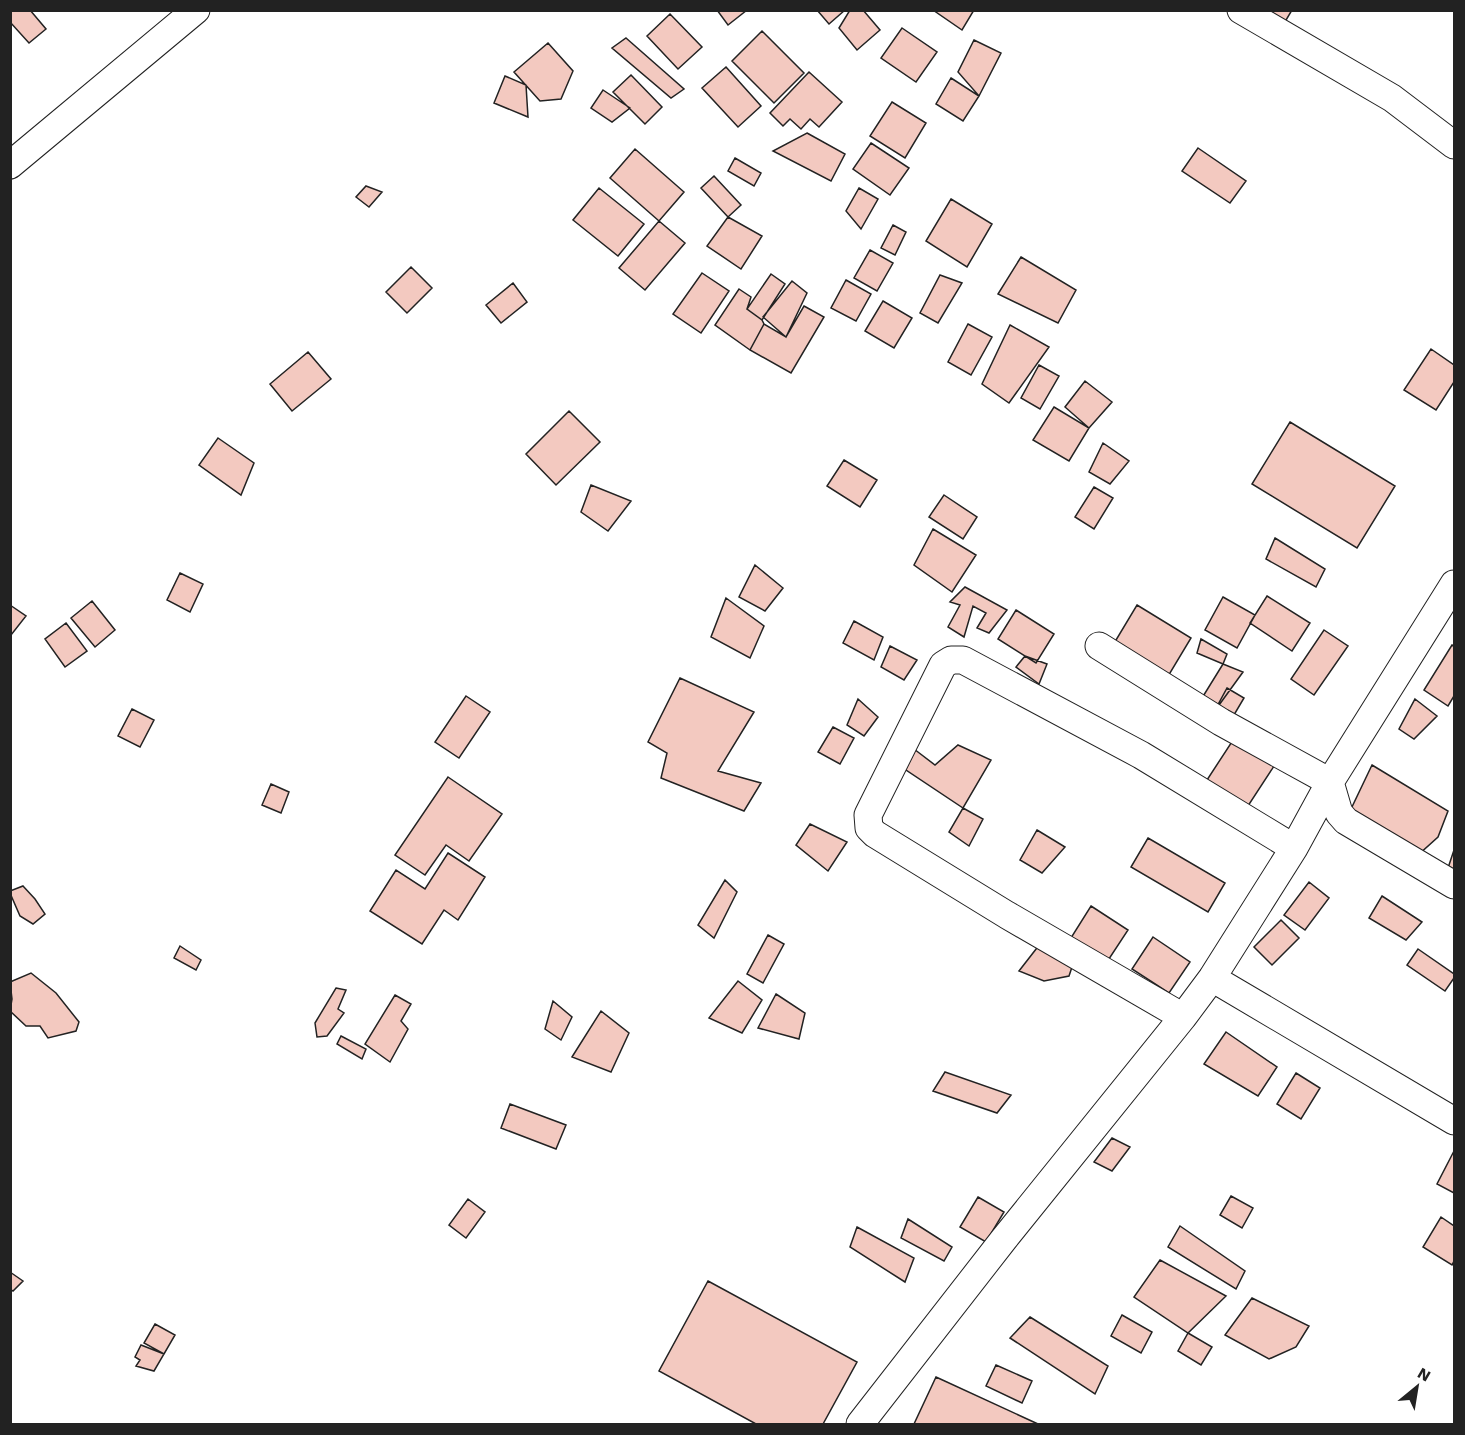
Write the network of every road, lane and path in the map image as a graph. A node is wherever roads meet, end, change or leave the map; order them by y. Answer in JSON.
{"nodes":[{"id":1,"x":196,"y":10,"type":"edge"},
{"id":2,"x":1241,"y":10,"type":"edge"},
{"id":3,"x":1455,"y":146,"type":"edge"},
{"id":4,"x":10,"y":165,"type":"edge"},
{"id":5,"x":1455,"y":584,"type":"edge"},
{"id":6,"x":1099,"y":646,"type":"dead end"},
{"id":7,"x":1329,"y":782,"type":"junction"},
{"id":8,"x":1294,"y":848,"type":"junction"},
{"id":9,"x":1455,"y":885,"type":"edge"},
{"id":10,"x":1212,"y":978,"type":"junction"},
{"id":11,"x":1183,"y":1017,"type":"junction"},
{"id":12,"x":1455,"y":1121,"type":"edge"},
{"id":13,"x":860,"y":1425,"type":"edge"}],
"edges":[{"from":1,"to":4,"type":"street"},
{"from":2,"to":3,"type":"street"},
{"from":5,"to":7,"type":"street"},
{"from":6,"to":7,"type":"street"},
{"from":7,"to":8,"type":"street"},
{"from":7,"to":9,"type":"street"},
{"from":8,"to":10,"type":"street"},
{"from":8,"to":11,"type":"street"},
{"from":10,"to":11,"type":"street"},
{"from":10,"to":12,"type":"street"},
{"from":11,"to":13,"type":"street"}]}
